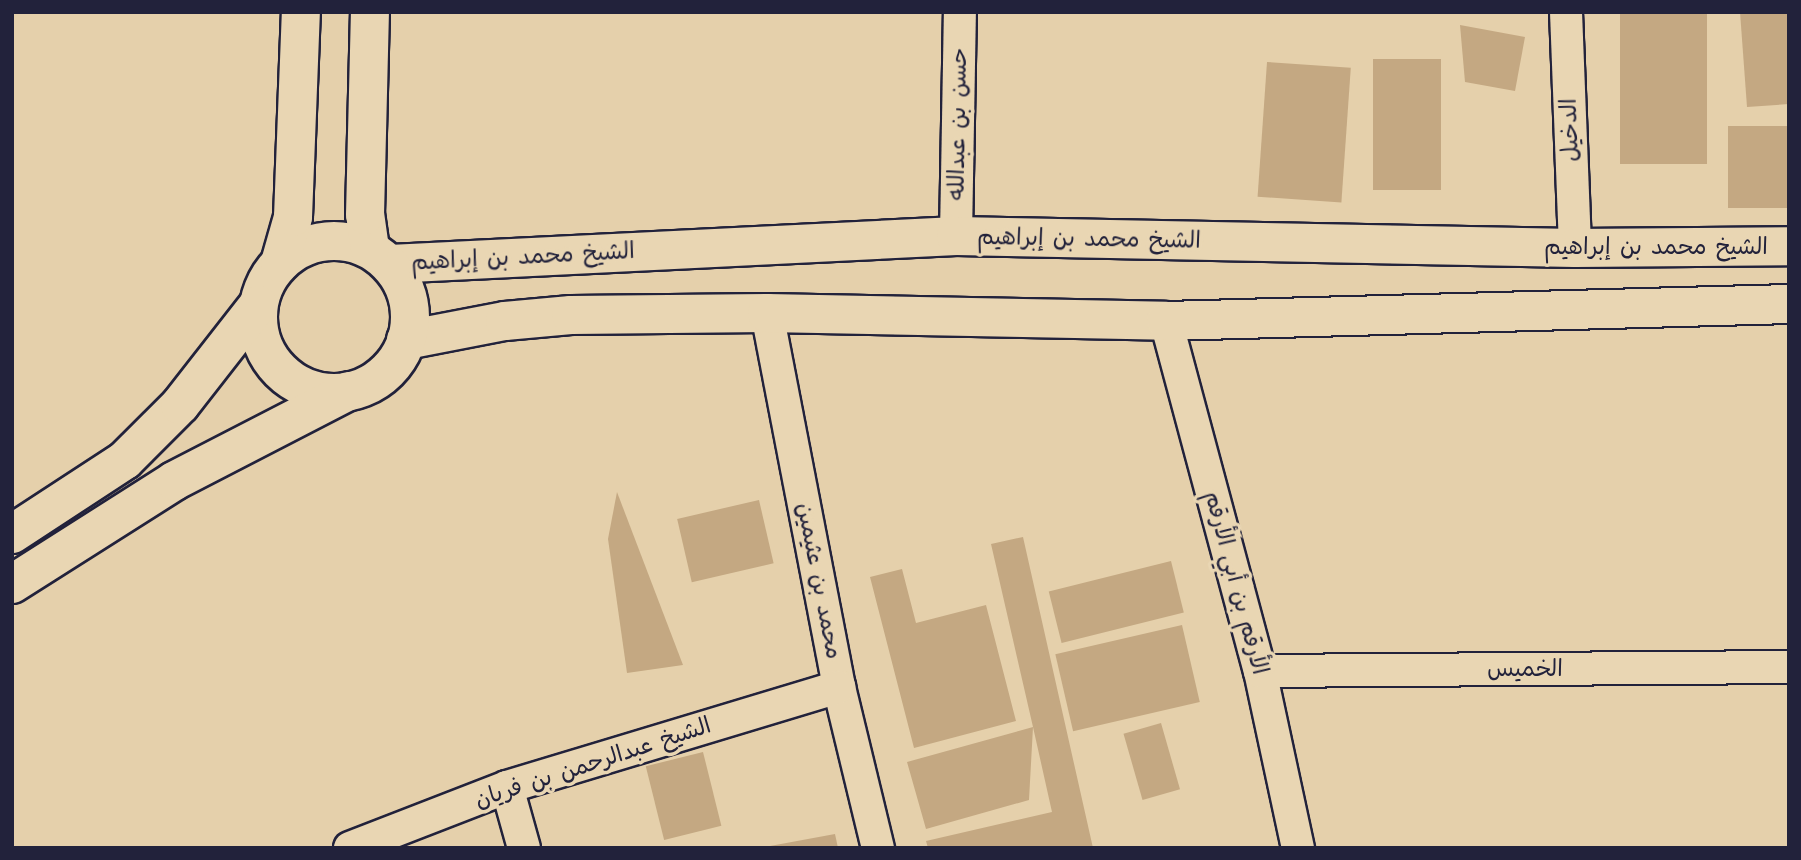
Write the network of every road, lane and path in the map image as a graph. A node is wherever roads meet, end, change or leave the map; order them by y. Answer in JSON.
{"nodes":[{"id":1,"x":300,"y":12,"type":"edge"},
{"id":2,"x":370,"y":12,"type":"edge"},
{"id":3,"x":960,"y":12,"type":"edge"},
{"id":4,"x":1566,"y":12,"type":"edge"},
{"id":5,"x":956,"y":236,"type":"junction"},
{"id":6,"x":1789,"y":246,"type":"edge"},
{"id":7,"x":1575,"y":248,"type":"junction"},
{"id":8,"x":380,"y":256,"type":"junction"},
{"id":9,"x":280,"y":263,"type":"junction"},
{"id":10,"x":1789,"y":304,"type":"edge"},
{"id":11,"x":258,"y":305,"type":"junction"},
{"id":12,"x":767,"y":313,"type":"junction"},
{"id":13,"x":1166,"y":321,"type":"junction"},
{"id":14,"x":406,"y":340,"type":"junction"},
{"id":15,"x":348,"y":391,"type":"junction"},
{"id":16,"x":12,"y":534,"type":"edge"},
{"id":17,"x":12,"y":584,"type":"edge"},
{"id":18,"x":1789,"y":667,"type":"edge"},
{"id":19,"x":1261,"y":671,"type":"junction"},
{"id":20,"x":839,"y":687,"type":"junction"},
{"id":21,"x":507,"y":786,"type":"junction"},
{"id":22,"x":351,"y":848,"type":"edge"},
{"id":23,"x":524,"y":848,"type":"edge"},
{"id":24,"x":878,"y":848,"type":"edge"},
{"id":25,"x":1298,"y":848,"type":"edge"}],
"edges":[{"from":1,"to":9,"type":"street"},
{"from":2,"to":8,"type":"street"},
{"from":3,"to":5,"type":"street","name":"حسن بن عبدالله"},
{"from":4,"to":7,"type":"street","name":"الدخيل"},
{"from":5,"to":7,"type":"street","name":"الشيخ محمد بن إبراهيم"},
{"from":5,"to":8,"type":"street","name":"الشيخ محمد بن إبراهيم"},
{"from":6,"to":7,"type":"street","name":"الشيخ محمد بن إبراهيم"},
{"from":8,"to":9,"type":"street"},
{"from":8,"to":14,"type":"street"},
{"from":9,"to":11,"type":"street"},
{"from":10,"to":13,"type":"street"},
{"from":11,"to":15,"type":"street"},
{"from":11,"to":16,"type":"street"},
{"from":12,"to":13,"type":"street"},
{"from":12,"to":14,"type":"street"},
{"from":12,"to":20,"type":"street","name":"محمد بن عثيمين"},
{"from":13,"to":19,"type":"street","name":"الأرقم بن أبي الأرقم"},
{"from":14,"to":15,"type":"street"},
{"from":15,"to":17,"type":"street"},
{"from":18,"to":19,"type":"street","name":"الخميس"},
{"from":19,"to":25,"type":"street","name":"الأرقم بن أبي الأرقم"},
{"from":20,"to":21,"type":"street","name":"الشيخ عبدالرحمن بن فريان"},
{"from":20,"to":24,"type":"street","name":"محمد بن عثيمين"},
{"from":21,"to":22,"type":"street","name":"الشيخ عبدالرحمن بن فريان"},
{"from":21,"to":23,"type":"street"}]}
